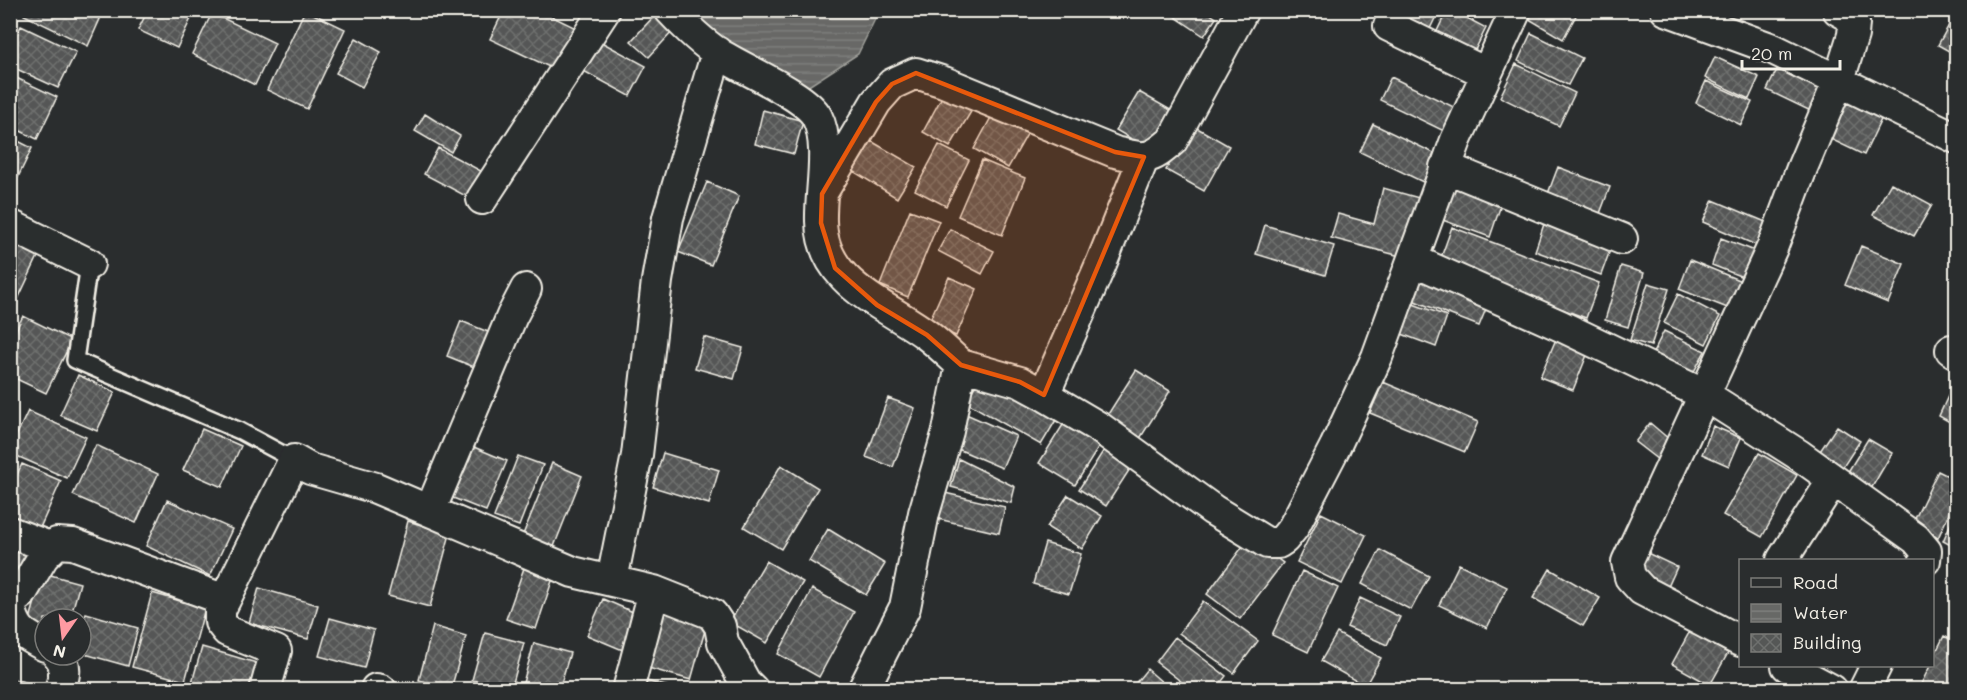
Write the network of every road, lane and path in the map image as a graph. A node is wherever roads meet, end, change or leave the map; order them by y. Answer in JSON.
{"nodes":[{"id":1,"x":605,"y":10,"type":"edge"},
{"id":2,"x":670,"y":10,"type":"edge"},
{"id":3,"x":1243,"y":10,"type":"edge"},
{"id":4,"x":1516,"y":10,"type":"edge"},
{"id":5,"x":1666,"y":10,"type":"edge"},
{"id":6,"x":1838,"y":10,"type":"edge"},
{"id":7,"x":1389,"y":26,"type":"dead end"},
{"id":8,"x":717,"y":52,"type":"junction"},
{"id":9,"x":1486,"y":73,"type":"junction"},
{"id":10,"x":1839,"y":80,"type":"junction"},
{"id":11,"x":1956,"y":138,"type":"edge"},
{"id":12,"x":1144,"y":157,"type":"junction"},
{"id":13,"x":1445,"y":167,"type":"junction"},
{"id":14,"x":822,"y":194,"type":"junction"},
{"id":15,"x":482,"y":199,"type":"dead end"},
{"id":16,"x":10,"y":225,"type":"edge"},
{"id":17,"x":1622,"y":239,"type":"dead end"},
{"id":18,"x":1413,"y":260,"type":"junction"},
{"id":19,"x":89,"y":264,"type":"joint"},
{"id":20,"x":526,"y":290,"type":"dead end"},
{"id":21,"x":961,"y":365,"type":"junction"},
{"id":22,"x":1044,"y":395,"type":"junction"},
{"id":23,"x":1705,"y":395,"type":"junction"},
{"id":24,"x":294,"y":460,"type":"junction"},
{"id":25,"x":1833,"y":480,"type":"junction"},
{"id":26,"x":430,"y":511,"type":"junction"},
{"id":27,"x":10,"y":532,"type":"edge"},
{"id":28,"x":52,"y":548,"type":"junction"},
{"id":29,"x":1783,"y":559,"type":"edge"},
{"id":30,"x":1925,"y":559,"type":"edge"},
{"id":31,"x":612,"y":580,"type":"junction"},
{"id":32,"x":654,"y":591,"type":"junction"},
{"id":33,"x":225,"y":600,"type":"junction"},
{"id":34,"x":10,"y":602,"type":"edge"},
{"id":35,"x":10,"y":607,"type":"edge"},
{"id":36,"x":1738,"y":635,"type":"edge"},
{"id":37,"x":33,"y":639,"type":"edge"},
{"id":38,"x":65,"y":667,"type":"edge"},
{"id":39,"x":1789,"y":667,"type":"edge"},
{"id":40,"x":1876,"y":667,"type":"edge"},
{"id":41,"x":60,"y":690,"type":"edge"},
{"id":42,"x":265,"y":690,"type":"edge"},
{"id":43,"x":628,"y":690,"type":"edge"},
{"id":44,"x":753,"y":690,"type":"edge"},
{"id":45,"x":862,"y":690,"type":"edge"},
{"id":46,"x":1832,"y":690,"type":"edge"},
{"id":47,"x":1864,"y":690,"type":"edge"}],
"edges":[{"from":1,"to":15,"type":"street"},
{"from":2,"to":8,"type":"street"},
{"from":3,"to":12,"type":"street"},
{"from":4,"to":9,"type":"street"},
{"from":5,"to":10,"type":"street"},
{"from":6,"to":10,"type":"street"},
{"from":7,"to":9,"type":"street"},
{"from":8,"to":14,"type":"street"},
{"from":8,"to":31,"type":"street"},
{"from":9,"to":13,"type":"street"},
{"from":10,"to":11,"type":"street"},
{"from":10,"to":23,"type":"street"},
{"from":12,"to":14,"type":"street"},
{"from":12,"to":22,"type":"street"},
{"from":13,"to":17,"type":"street"},
{"from":13,"to":18,"type":"street"},
{"from":14,"to":21,"type":"street"},
{"from":16,"to":19,"type":"street"},
{"from":18,"to":22,"type":"street"},
{"from":18,"to":23,"type":"street"},
{"from":19,"to":24,"type":"lane"},
{"from":20,"to":26,"type":"street"},
{"from":21,"to":22,"type":"street"},
{"from":21,"to":45,"type":"street"},
{"from":23,"to":25,"type":"street"},
{"from":23,"to":36,"type":"street"},
{"from":24,"to":26,"type":"street"},
{"from":24,"to":33,"type":"street"},
{"from":25,"to":29,"type":"street"},
{"from":25,"to":30,"type":"street"},
{"from":26,"to":31,"type":"street"},
{"from":27,"to":28,"type":"street"},
{"from":28,"to":33,"type":"street"},
{"from":28,"to":34,"type":"street"},
{"from":31,"to":32,"type":"street"},
{"from":32,"to":43,"type":"street"},
{"from":32,"to":44,"type":"street"},
{"from":33,"to":42,"type":"street"},
{"from":35,"to":37,"type":"street"},
{"from":38,"to":41,"type":"street"},
{"from":39,"to":46,"type":"street"},
{"from":40,"to":47,"type":"street"}]}
